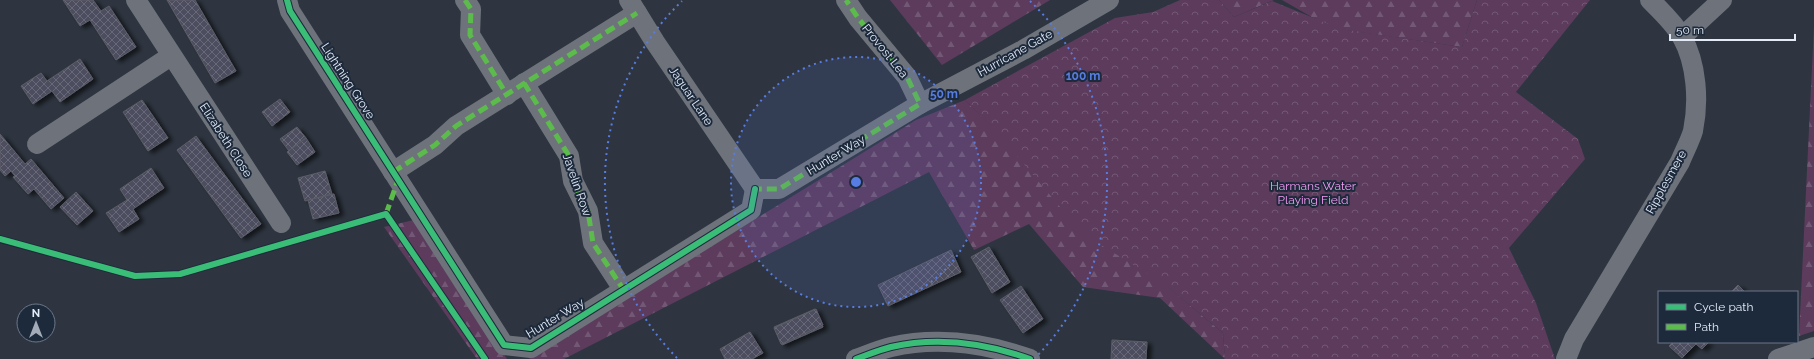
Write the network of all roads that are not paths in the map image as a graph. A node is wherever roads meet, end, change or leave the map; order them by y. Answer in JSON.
{"nodes":[{"id":1,"x":136,"y":0,"type":"edge"},
{"id":2,"x":287,"y":0,"type":"edge"},
{"id":3,"x":465,"y":0,"type":"edge"},
{"id":4,"x":846,"y":0,"type":"edge"},
{"id":5,"x":1109,"y":0,"type":"edge"},
{"id":6,"x":1650,"y":0,"type":"edge"},
{"id":7,"x":1722,"y":0,"type":"edge"},
{"id":8,"x":633,"y":6,"type":"edge"},
{"id":9,"x":1682,"y":37,"type":"junction"},
{"id":10,"x":171,"y":56,"type":"junction"},
{"id":11,"x":524,"y":83,"type":"junction"},
{"id":12,"x":507,"y":95,"type":"junction"},
{"id":13,"x":920,"y":104,"type":"junction"},
{"id":14,"x":37,"y":144,"type":"dead end"},
{"id":15,"x":393,"y":172,"type":"junction"},
{"id":16,"x":755,"y":190,"type":"junction"},
{"id":17,"x":281,"y":223,"type":"dead end"},
{"id":18,"x":623,"y":289,"type":"junction"},
{"id":19,"x":1814,"y":347,"type":"edge"},
{"id":20,"x":856,"y":359,"type":"edge"},
{"id":21,"x":1030,"y":359,"type":"edge"},
{"id":22,"x":1566,"y":359,"type":"edge"},
{"id":23,"x":1778,"y":359,"type":"edge"}],
"edges":[{"from":1,"to":10,"type":"street","name":"Elizabeth Close"},
{"from":2,"to":15,"type":"street","name":"Lightning Grove"},
{"from":3,"to":12,"type":"street"},
{"from":4,"to":13,"type":"street","name":"Provost Lea"},
{"from":5,"to":13,"type":"street","name":"Hurricane Gate"},
{"from":6,"to":9,"type":"street","name":"Ripplesmere"},
{"from":7,"to":9,"type":"street"},
{"from":8,"to":11,"type":"street"},
{"from":8,"to":16,"type":"street","name":"Jaguar Lane"},
{"from":9,"to":22,"type":"street","name":"Ripplesmere"},
{"from":10,"to":14,"type":"street"},
{"from":10,"to":17,"type":"street","name":"Elizabeth Close"},
{"from":11,"to":12,"type":"street"},
{"from":11,"to":18,"type":"street","name":"Javelin Row"},
{"from":12,"to":15,"type":"street"},
{"from":13,"to":16,"type":"street","name":"Hunter Way"},
{"from":15,"to":18,"type":"street","name":"Hunter Way"},
{"from":16,"to":18,"type":"street","name":"Hunter Way"},
{"from":19,"to":23,"type":"street"},
{"from":20,"to":21,"type":"street"}]}
